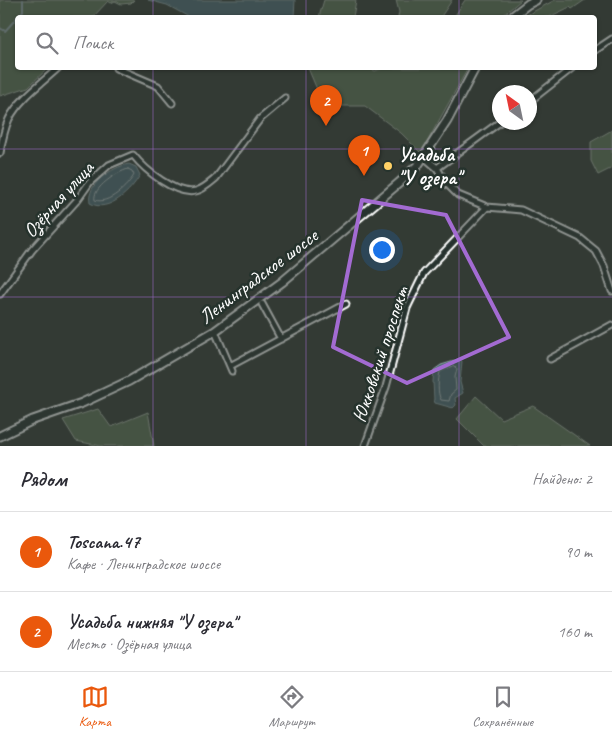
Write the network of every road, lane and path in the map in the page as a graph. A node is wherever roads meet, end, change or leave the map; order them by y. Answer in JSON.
{"nodes":[{"id":1,"x":536,"y":0,"type":"edge"},
{"id":2,"x":514,"y":15,"type":"edge"},
{"id":3,"x":612,"y":39,"type":"edge"},
{"id":4,"x":597,"y":49,"type":"edge"},
{"id":5,"x":56,"y":70,"type":"edge"},
{"id":6,"x":121,"y":70,"type":"edge"},
{"id":7,"x":474,"y":70,"type":"edge"},
{"id":8,"x":569,"y":70,"type":"edge"},
{"id":9,"x":537,"y":96,"type":"edge"},
{"id":10,"x":285,"y":98,"type":"dead end"},
{"id":11,"x":172,"y":103,"type":"dead end"},
{"id":12,"x":492,"y":128,"type":"edge"},
{"id":13,"x":0,"y":153,"type":"edge"},
{"id":14,"x":424,"y":157,"type":"junction"},
{"id":15,"x":436,"y":168,"type":"junction"},
{"id":16,"x":487,"y":207,"type":"junction"},
{"id":17,"x":612,"y":291,"type":"edge"},
{"id":18,"x":0,"y":294,"type":"edge"},
{"id":19,"x":262,"y":304,"type":"dead end"},
{"id":20,"x":346,"y":304,"type":"dead end"},
{"id":21,"x":612,"y":325,"type":"edge"},
{"id":22,"x":215,"y":331,"type":"junction"},
{"id":23,"x":281,"y":339,"type":"junction"},
{"id":24,"x":550,"y":359,"type":"dead end"},
{"id":25,"x":0,"y":436,"type":"edge"},
{"id":26,"x":365,"y":446,"type":"edge"}],
"edges":[{"from":1,"to":2,"type":"main road"},
{"from":3,"to":4,"type":"street"},
{"from":5,"to":13,"type":"street"},
{"from":6,"to":11,"type":"street"},
{"from":7,"to":14,"type":"main road","name":"Ленинградское шоссе"},
{"from":8,"to":9,"type":"street"},
{"from":10,"to":18,"type":"street","name":"Озёрная улица"},
{"from":12,"to":15,"type":"street"},
{"from":14,"to":15,"type":"street"},
{"from":14,"to":22,"type":"main road","name":"Ленинградское шоссе"},
{"from":15,"to":16,"type":"street"},
{"from":16,"to":17,"type":"street"},
{"from":16,"to":26,"type":"street","name":"Юкковский проспект"},
{"from":19,"to":23,"type":"street"},
{"from":20,"to":23,"type":"street"},
{"from":21,"to":24,"type":"street"},
{"from":22,"to":23,"type":"street"},
{"from":22,"to":25,"type":"main road","name":"Ленинградское шоссе"}]}
